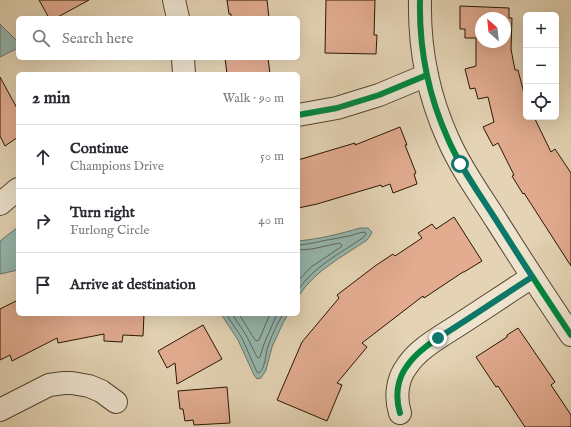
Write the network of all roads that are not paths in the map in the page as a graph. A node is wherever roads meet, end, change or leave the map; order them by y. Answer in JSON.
{"nodes":[{"id":1,"x":174,"y":0,"type":"edge"},
{"id":2,"x":420,"y":0,"type":"edge"},
{"id":3,"x":178,"y":16,"type":"edge"},
{"id":4,"x":183,"y":60,"type":"edge"},
{"id":5,"x":184,"y":72,"type":"edge"},
{"id":6,"x":427,"y":75,"type":"junction"},
{"id":7,"x":300,"y":116,"type":"edge"},
{"id":8,"x":16,"y":191,"type":"edge"},
{"id":9,"x":0,"y":204,"type":"edge"},
{"id":10,"x":532,"y":277,"type":"junction"},
{"id":11,"x":571,"y":335,"type":"edge"},
{"id":12,"x":116,"y":402,"type":"dead end"},
{"id":13,"x":0,"y":410,"type":"edge"},
{"id":14,"x":400,"y":413,"type":"dead end"}],
"edges":[{"from":1,"to":3,"type":"street"},
{"from":2,"to":6,"type":"street"},
{"from":4,"to":5,"type":"street"},
{"from":6,"to":7,"type":"street"},
{"from":6,"to":10,"type":"street"},
{"from":8,"to":9,"type":"street"},
{"from":10,"to":11,"type":"street"},
{"from":10,"to":14,"type":"street"},
{"from":12,"to":13,"type":"street"}]}
